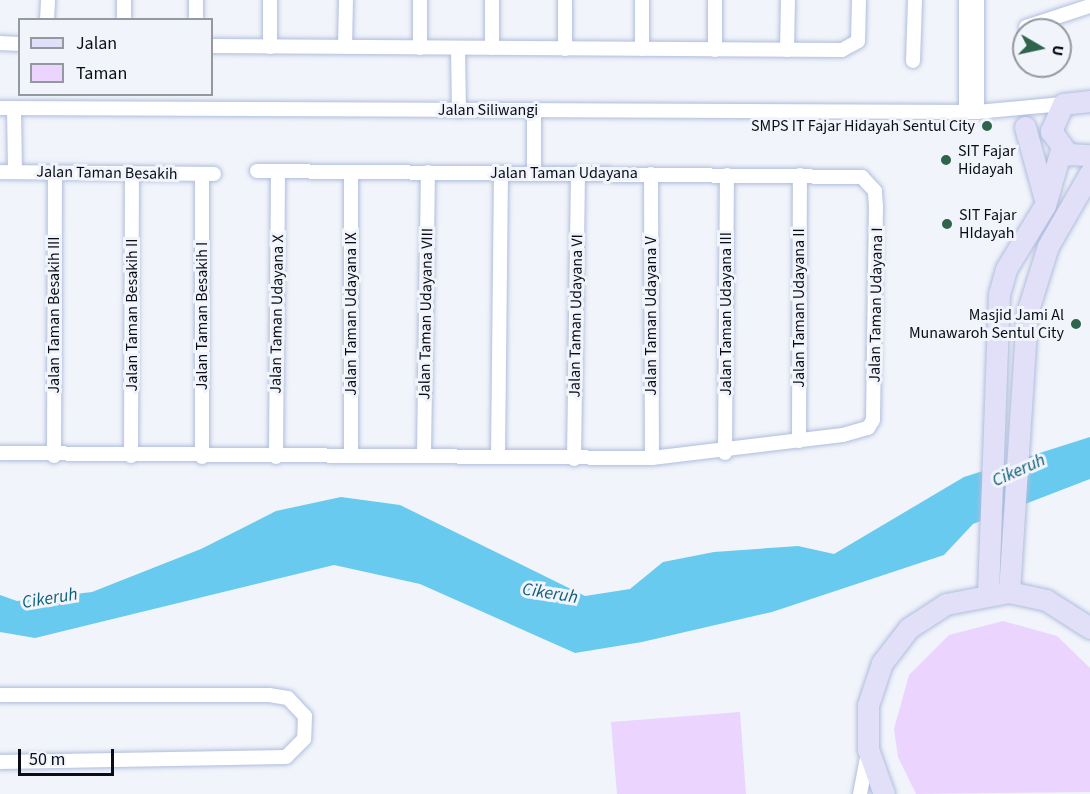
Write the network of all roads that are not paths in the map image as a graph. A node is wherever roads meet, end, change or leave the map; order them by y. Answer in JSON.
{"nodes":[{"id":1,"x":48,"y":0,"type":"edge"},
{"id":2,"x":124,"y":0,"type":"edge"},
{"id":3,"x":196,"y":0,"type":"edge"},
{"id":4,"x":270,"y":0,"type":"edge"},
{"id":5,"x":346,"y":0,"type":"edge"},
{"id":6,"x":420,"y":0,"type":"edge"},
{"id":7,"x":492,"y":0,"type":"edge"},
{"id":8,"x":566,"y":0,"type":"edge"},
{"id":9,"x":642,"y":0,"type":"edge"},
{"id":10,"x":715,"y":0,"type":"edge"},
{"id":11,"x":788,"y":0,"type":"edge"},
{"id":12,"x":859,"y":0,"type":"edge"},
{"id":13,"x":915,"y":0,"type":"edge"},
{"id":14,"x":1066,"y":0,"type":"edge"},
{"id":15,"x":971,"y":3,"type":"edge"},
{"id":16,"x":1090,"y":6,"type":"edge"},
{"id":17,"x":1070,"y":14,"type":"junction"},
{"id":18,"x":47,"y":18,"type":"edge"},
{"id":19,"x":124,"y":18,"type":"edge"},
{"id":20,"x":196,"y":18,"type":"edge"},
{"id":21,"x":1056,"y":18,"type":"edge"},
{"id":22,"x":0,"y":43,"type":"edge"},
{"id":23,"x":18,"y":44,"type":"edge"},
{"id":24,"x":213,"y":46,"type":"edge"},
{"id":25,"x":270,"y":47,"type":"junction"},
{"id":26,"x":345,"y":47,"type":"junction"},
{"id":27,"x":420,"y":48,"type":"junction"},
{"id":28,"x":458,"y":48,"type":"junction"},
{"id":29,"x":492,"y":48,"type":"junction"},
{"id":30,"x":565,"y":49,"type":"junction"},
{"id":31,"x":642,"y":50,"type":"junction"},
{"id":32,"x":716,"y":50,"type":"junction"},
{"id":33,"x":787,"y":50,"type":"junction"},
{"id":34,"x":913,"y":62,"type":"dead end"},
{"id":35,"x":1080,"y":99,"type":"edge"},
{"id":36,"x":7,"y":108,"type":"edge"},
{"id":37,"x":534,"y":110,"type":"junction"},
{"id":38,"x":1003,"y":110,"type":"junction"},
{"id":39,"x":459,"y":111,"type":"junction"},
{"id":40,"x":971,"y":112,"type":"junction"},
{"id":41,"x":1025,"y":127,"type":"junction"},
{"id":42,"x":1057,"y":144,"type":"junction"},
{"id":43,"x":1090,"y":155,"type":"edge"},
{"id":44,"x":258,"y":171,"type":"dead end"},
{"id":45,"x":278,"y":171,"type":"junction"},
{"id":46,"x":0,"y":172,"type":"edge"},
{"id":47,"x":15,"y":172,"type":"junction"},
{"id":48,"x":351,"y":172,"type":"junction"},
{"id":49,"x":428,"y":172,"type":"junction"},
{"id":50,"x":55,"y":173,"type":"junction"},
{"id":51,"x":132,"y":173,"type":"junction"},
{"id":52,"x":501,"y":173,"type":"junction"},
{"id":53,"x":534,"y":173,"type":"junction"},
{"id":54,"x":578,"y":173,"type":"junction"},
{"id":55,"x":1090,"y":173,"type":"edge"},
{"id":56,"x":208,"y":174,"type":"joint"},
{"id":57,"x":651,"y":174,"type":"junction"},
{"id":58,"x":727,"y":175,"type":"junction"},
{"id":59,"x":800,"y":175,"type":"junction"},
{"id":60,"x":870,"y":181,"type":"joint"},
{"id":61,"x":1045,"y":205,"type":"junction"},
{"id":62,"x":799,"y":441,"type":"junction"},
{"id":63,"x":0,"y":453,"type":"edge"},
{"id":64,"x":725,"y":453,"type":"junction"},
{"id":65,"x":424,"y":455,"type":"junction"},
{"id":66,"x":54,"y":456,"type":"junction"},
{"id":67,"x":131,"y":456,"type":"junction"},
{"id":68,"x":351,"y":456,"type":"junction"},
{"id":69,"x":202,"y":457,"type":"junction"},
{"id":70,"x":276,"y":457,"type":"junction"},
{"id":71,"x":498,"y":457,"type":"junction"},
{"id":72,"x":652,"y":458,"type":"junction"},
{"id":73,"x":574,"y":459,"type":"junction"},
{"id":74,"x":1009,"y":592,"type":"junction"},
{"id":75,"x":988,"y":593,"type":"junction"},
{"id":76,"x":1090,"y":628,"type":"edge"},
{"id":77,"x":0,"y":696,"type":"edge"},
{"id":78,"x":868,"y":749,"type":"junction"},
{"id":79,"x":0,"y":762,"type":"edge"},
{"id":80,"x":860,"y":794,"type":"edge"},
{"id":81,"x":884,"y":794,"type":"edge"}],
"edges":[{"from":1,"to":18,"type":"street"},
{"from":2,"to":19,"type":"street"},
{"from":3,"to":20,"type":"street"},
{"from":4,"to":25,"type":"street"},
{"from":5,"to":26,"type":"street"},
{"from":6,"to":27,"type":"street"},
{"from":7,"to":29,"type":"street"},
{"from":8,"to":30,"type":"street"},
{"from":9,"to":31,"type":"street"},
{"from":10,"to":32,"type":"street"},
{"from":11,"to":33,"type":"street"},
{"from":12,"to":33,"type":"street"},
{"from":13,"to":34,"type":"street"},
{"from":14,"to":17,"type":"street"},
{"from":15,"to":40,"type":"street"},
{"from":16,"to":17,"type":"street"},
{"from":17,"to":21,"type":"street"},
{"from":22,"to":23,"type":"street"},
{"from":24,"to":25,"type":"street"},
{"from":25,"to":26,"type":"street"},
{"from":26,"to":27,"type":"street"},
{"from":27,"to":28,"type":"street"},
{"from":28,"to":29,"type":"street"},
{"from":28,"to":39,"type":"street"},
{"from":29,"to":30,"type":"street"},
{"from":30,"to":31,"type":"street"},
{"from":31,"to":32,"type":"street"},
{"from":32,"to":33,"type":"street"},
{"from":35,"to":38,"type":"street","name":"Jalan Siliwangi"},
{"from":35,"to":42,"type":"main road"},
{"from":36,"to":39,"type":"street","name":"Jalan Siliwangi"},
{"from":36,"to":47,"type":"street"},
{"from":37,"to":39,"type":"street","name":"Jalan Siliwangi"},
{"from":37,"to":40,"type":"street","name":"Jalan Siliwangi"},
{"from":37,"to":53,"type":"street"},
{"from":38,"to":40,"type":"street","name":"Jalan Siliwangi"},
{"from":38,"to":41,"type":"street"},
{"from":41,"to":42,"type":"street"},
{"from":41,"to":61,"type":"main road"},
{"from":42,"to":43,"type":"main road"},
{"from":42,"to":61,"type":"main road"},
{"from":44,"to":45,"type":"street","name":"Jalan Taman Udayana"},
{"from":45,"to":48,"type":"street","name":"Jalan Taman Udayana"},
{"from":45,"to":70,"type":"street","name":"Jalan Taman Udayana X"},
{"from":46,"to":47,"type":"street","name":"Jalan Taman Besakih"},
{"from":47,"to":50,"type":"street","name":"Jalan Taman Besakih"},
{"from":48,"to":49,"type":"street","name":"Jalan Taman Udayana"},
{"from":48,"to":68,"type":"street","name":"Jalan Taman Udayana IX"},
{"from":49,"to":52,"type":"street","name":"Jalan Taman Udayana"},
{"from":49,"to":65,"type":"street","name":"Jalan Taman Udayana VIII"},
{"from":50,"to":51,"type":"street","name":"Jalan Taman Besakih"},
{"from":50,"to":66,"type":"street","name":"Jalan Taman Besakih III"},
{"from":51,"to":56,"type":"street","name":"Jalan Taman Besakih"},
{"from":51,"to":67,"type":"street","name":"Jalan Taman Besakih II"},
{"from":52,"to":53,"type":"street","name":"Jalan Taman Udayana"},
{"from":52,"to":71,"type":"street"},
{"from":53,"to":54,"type":"street","name":"Jalan Taman Udayana"},
{"from":54,"to":57,"type":"street","name":"Jalan Taman Udayana"},
{"from":54,"to":73,"type":"street","name":"Jalan Taman Udayana VI"},
{"from":55,"to":74,"type":"main road"},
{"from":56,"to":69,"type":"street","name":"Jalan Taman Besakih I"},
{"from":57,"to":58,"type":"street","name":"Jalan Taman Udayana"},
{"from":57,"to":72,"type":"street","name":"Jalan Taman Udayana V"},
{"from":58,"to":59,"type":"street","name":"Jalan Taman Udayana"},
{"from":58,"to":64,"type":"street","name":"Jalan Taman Udayana III"},
{"from":59,"to":60,"type":"street","name":"Jalan Taman Udayana"},
{"from":59,"to":62,"type":"street","name":"Jalan Taman Udayana II"},
{"from":60,"to":62,"type":"street","name":"Jalan Taman Udayana I"},
{"from":61,"to":75,"type":"main road"},
{"from":62,"to":64,"type":"street"},
{"from":63,"to":66,"type":"street"},
{"from":64,"to":72,"type":"street"},
{"from":65,"to":68,"type":"street"},
{"from":65,"to":71,"type":"street"},
{"from":66,"to":67,"type":"street"},
{"from":67,"to":69,"type":"street"},
{"from":68,"to":70,"type":"street"},
{"from":69,"to":70,"type":"street"},
{"from":71,"to":73,"type":"street"},
{"from":72,"to":73,"type":"street"},
{"from":74,"to":75,"type":"main road"},
{"from":74,"to":76,"type":"main road"},
{"from":75,"to":78,"type":"main road"},
{"from":77,"to":79,"type":"street"},
{"from":78,"to":80,"type":"street"},
{"from":78,"to":81,"type":"main road"}]}
